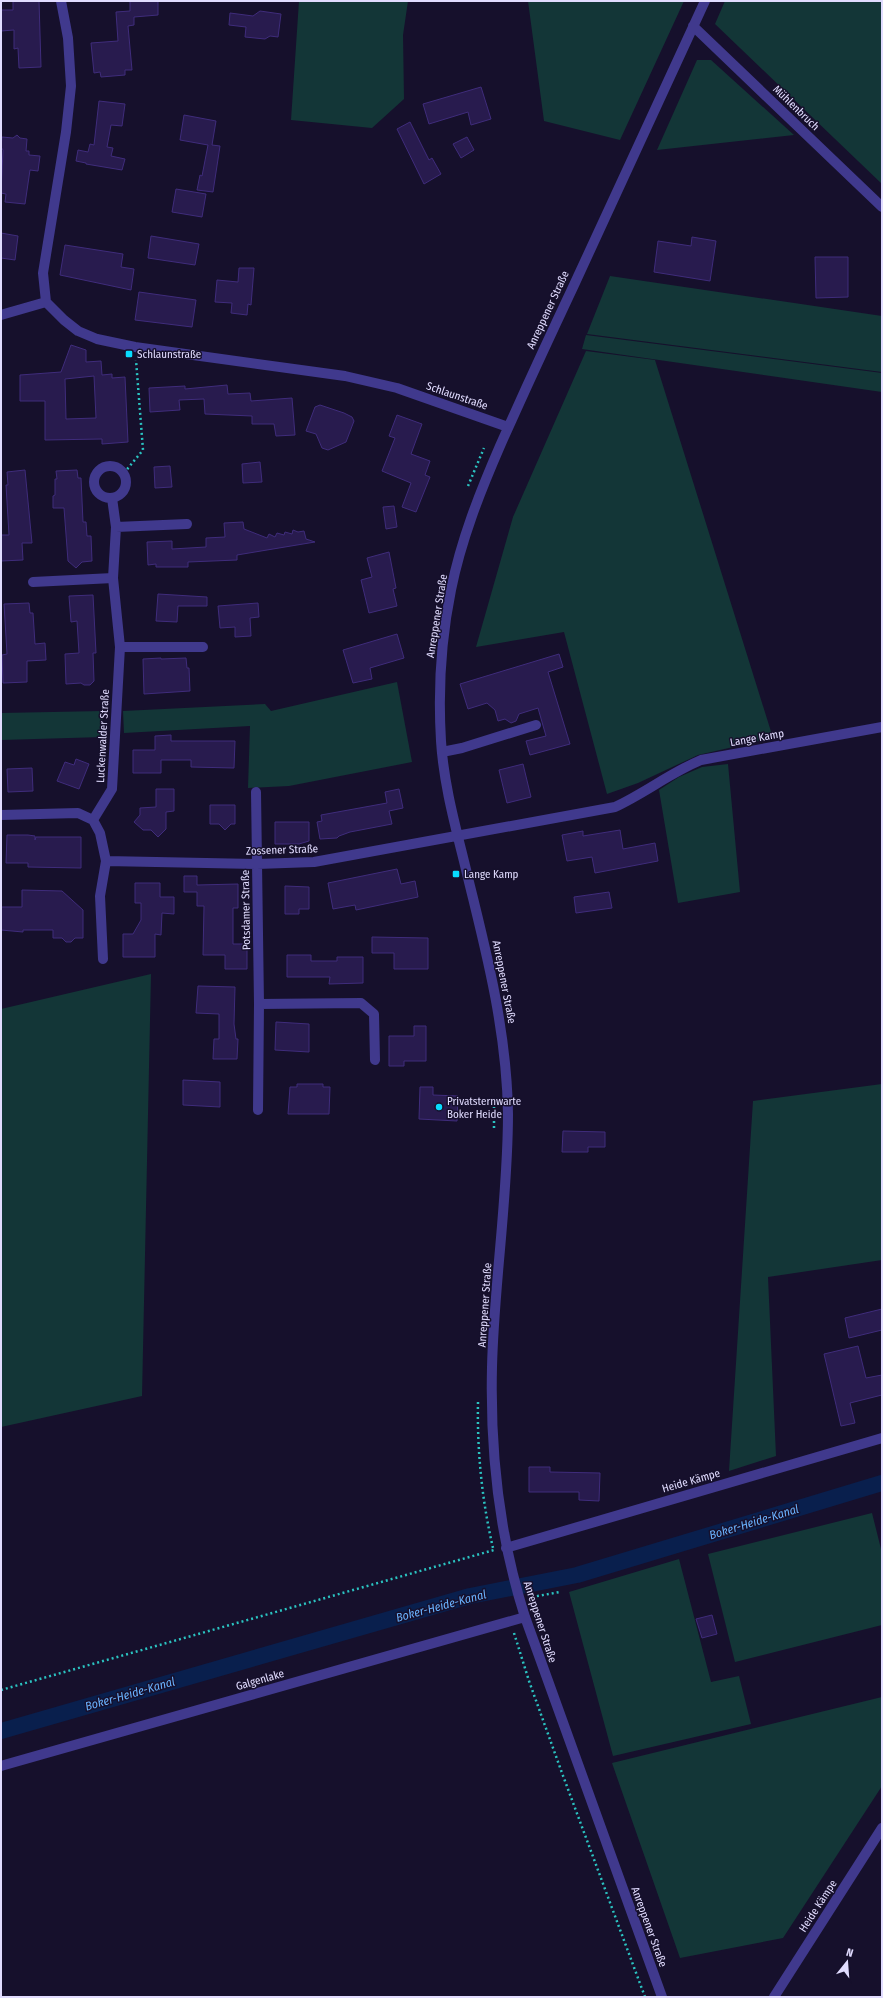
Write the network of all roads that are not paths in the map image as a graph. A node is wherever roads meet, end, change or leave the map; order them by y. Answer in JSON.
{"nodes":[{"id":1,"x":61,"y":1,"type":"edge"},
{"id":2,"x":704,"y":1,"type":"edge"},
{"id":3,"x":693,"y":26,"type":"junction"},
{"id":4,"x":882,"y":210,"type":"edge"},
{"id":5,"x":46,"y":302,"type":"junction"},
{"id":6,"x":1,"y":315,"type":"edge"},
{"id":7,"x":508,"y":427,"type":"junction"},
{"id":8,"x":112,"y":498,"type":"junction"},
{"id":9,"x":187,"y":524,"type":"dead end"},
{"id":10,"x":116,"y":527,"type":"junction"},
{"id":11,"x":113,"y":578,"type":"junction"},
{"id":12,"x":33,"y":582,"type":"dead end"},
{"id":13,"x":120,"y":647,"type":"junction"},
{"id":14,"x":203,"y":647,"type":"dead end"},
{"id":15,"x":536,"y":725,"type":"dead end"},
{"id":16,"x":882,"y":727,"type":"edge"},
{"id":17,"x":442,"y":752,"type":"junction"},
{"id":18,"x":256,"y":792,"type":"dead end"},
{"id":19,"x":1,"y":815,"type":"edge"},
{"id":20,"x":93,"y":820,"type":"junction"},
{"id":21,"x":458,"y":836,"type":"junction"},
{"id":22,"x":106,"y":861,"type":"junction"},
{"id":23,"x":257,"y":864,"type":"junction"},
{"id":24,"x":103,"y":959,"type":"dead end"},
{"id":25,"x":259,"y":1004,"type":"junction"},
{"id":26,"x":375,"y":1060,"type":"dead end"},
{"id":27,"x":258,"y":1110,"type":"dead end"},
{"id":28,"x":882,"y":1438,"type":"edge"},
{"id":29,"x":506,"y":1548,"type":"junction"},
{"id":30,"x":525,"y":1617,"type":"junction"},
{"id":31,"x":1,"y":1766,"type":"edge"},
{"id":32,"x":882,"y":1828,"type":"edge"},
{"id":33,"x":662,"y":1997,"type":"edge"},
{"id":34,"x":774,"y":1997,"type":"edge"}],
"edges":[{"from":1,"to":5,"type":"street"},
{"from":2,"to":3,"type":"street","name":"Anreppener Straße"},
{"from":3,"to":4,"type":"street","name":"Mühlenbruch"},
{"from":3,"to":7,"type":"street","name":"Anreppener Straße"},
{"from":5,"to":6,"type":"street"},
{"from":5,"to":7,"type":"street","name":"Schlaunstraße"},
{"from":7,"to":17,"type":"street","name":"Anreppener Straße"},
{"from":8,"to":8,"type":"street"},
{"from":8,"to":10,"type":"street","name":"Luckenwalder Straße"},
{"from":9,"to":10,"type":"street"},
{"from":10,"to":11,"type":"street","name":"Luckenwalder Straße"},
{"from":11,"to":12,"type":"street"},
{"from":11,"to":13,"type":"street","name":"Luckenwalder Straße"},
{"from":13,"to":14,"type":"street"},
{"from":13,"to":20,"type":"street","name":"Luckenwalder Straße"},
{"from":15,"to":17,"type":"street"},
{"from":16,"to":21,"type":"street","name":"Lange Kamp"},
{"from":17,"to":21,"type":"street","name":"Anreppener Straße"},
{"from":18,"to":23,"type":"street","name":"Potsdamer Straße"},
{"from":19,"to":20,"type":"street"},
{"from":20,"to":22,"type":"street"},
{"from":21,"to":23,"type":"street","name":"Zossener Straße"},
{"from":21,"to":29,"type":"street","name":"Anreppener Straße"},
{"from":22,"to":23,"type":"street","name":"Zossener Straße"},
{"from":22,"to":24,"type":"street"},
{"from":23,"to":25,"type":"street","name":"Potsdamer Straße"},
{"from":25,"to":26,"type":"street"},
{"from":25,"to":27,"type":"street","name":"Potsdamer Straße"},
{"from":28,"to":29,"type":"street","name":"Heide Kämpe"},
{"from":29,"to":30,"type":"street","name":"Anreppener Straße"},
{"from":30,"to":31,"type":"street","name":"Galgenlake"},
{"from":30,"to":33,"type":"street","name":"Anreppener Straße"},
{"from":32,"to":34,"type":"street","name":"Heide Kämpe"}]}
